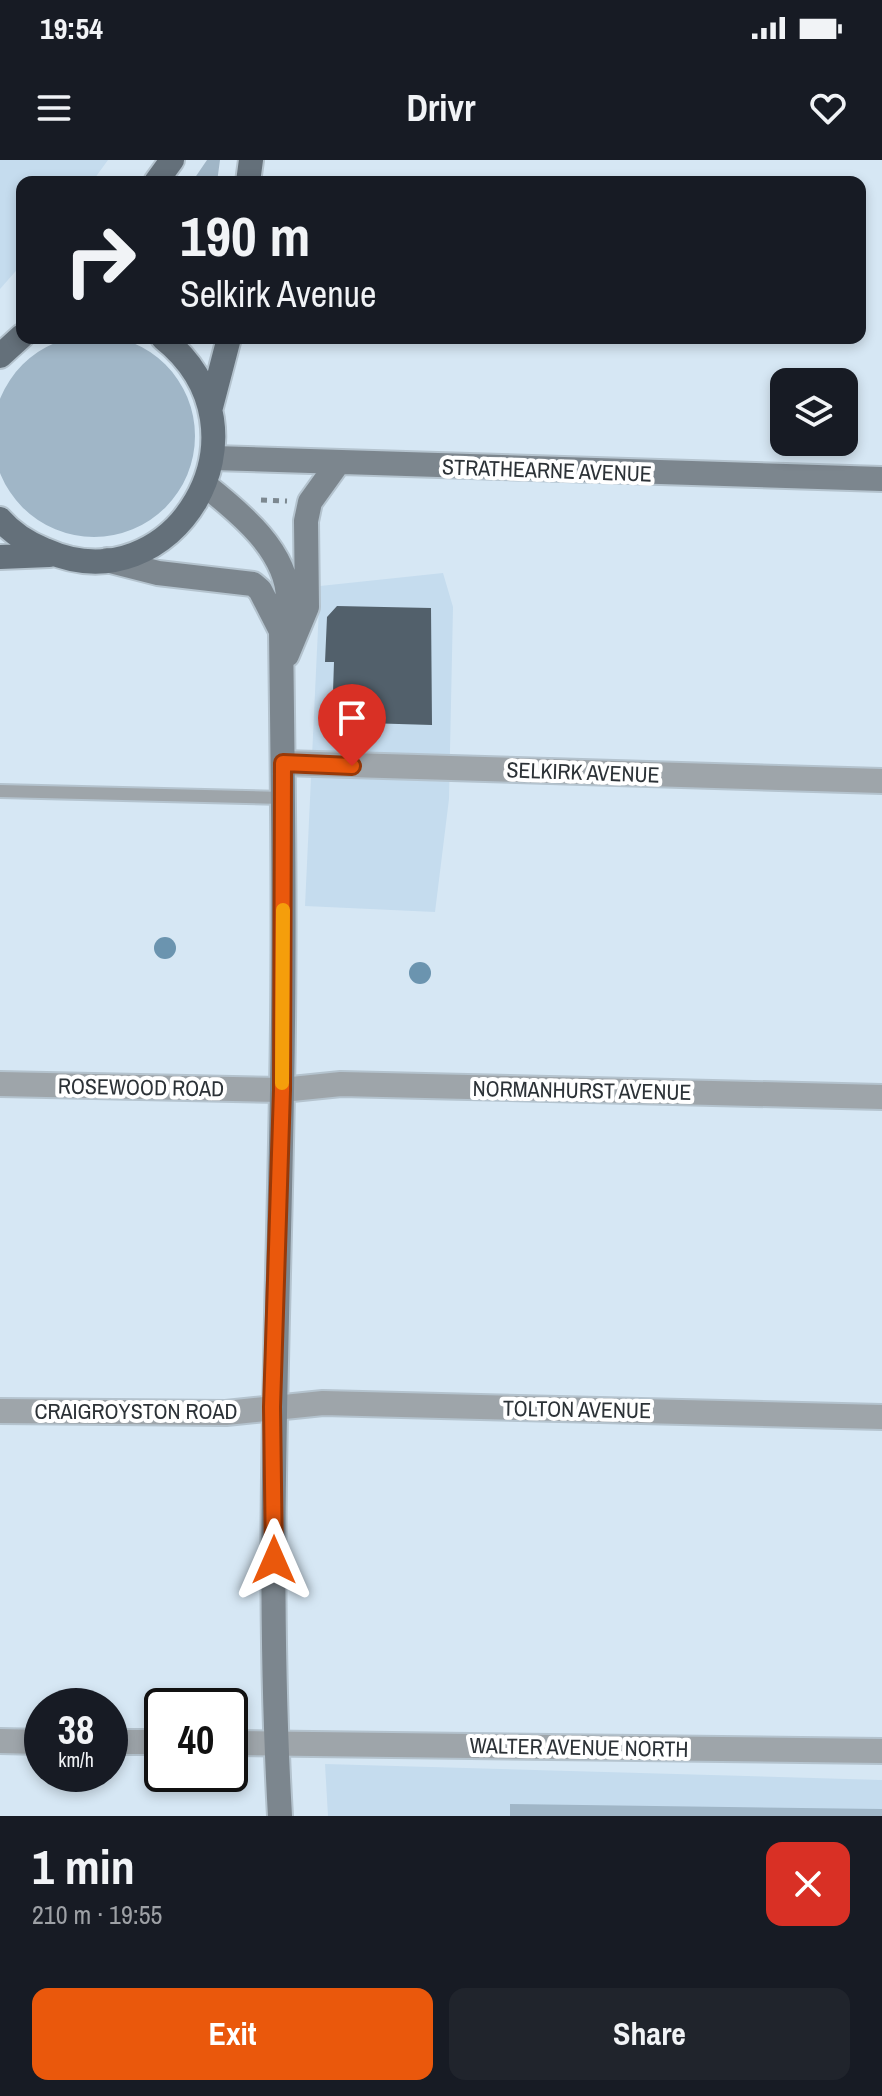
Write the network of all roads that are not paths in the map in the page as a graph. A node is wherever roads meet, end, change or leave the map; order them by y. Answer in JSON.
{"nodes":[{"id":1,"x":16,"y":341,"type":"edge"},
{"id":2,"x":171,"y":344,"type":"edge"},
{"id":3,"x":227,"y":344,"type":"edge"},
{"id":4,"x":0,"y":356,"type":"edge"},
{"id":5,"x":211,"y":407,"type":"junction"},
{"id":6,"x":213,"y":458,"type":"junction"},
{"id":7,"x":338,"y":463,"type":"junction"},
{"id":8,"x":882,"y":479,"type":"edge"},
{"id":9,"x":205,"y":485,"type":"junction"},
{"id":10,"x":0,"y":519,"type":"edge"},
{"id":11,"x":56,"y":555,"type":"junction"},
{"id":12,"x":0,"y":557,"type":"edge"},
{"id":13,"x":107,"y":560,"type":"junction"},
{"id":14,"x":281,"y":631,"type":"junction"},
{"id":15,"x":281,"y":668,"type":"junction"},
{"id":16,"x":283,"y":763,"type":"junction"},
{"id":17,"x":882,"y":781,"type":"edge"},
{"id":18,"x":0,"y":791,"type":"edge"},
{"id":19,"x":283,"y":798,"type":"junction"},
{"id":20,"x":0,"y":1084,"type":"edge"},
{"id":21,"x":282,"y":1090,"type":"junction"},
{"id":22,"x":882,"y":1097,"type":"edge"},
{"id":23,"x":272,"y":1407,"type":"junction"},
{"id":24,"x":0,"y":1411,"type":"edge"},
{"id":25,"x":882,"y":1417,"type":"edge"},
{"id":26,"x":0,"y":1741,"type":"edge"},
{"id":27,"x":24,"y":1742,"type":"edge"},
{"id":28,"x":248,"y":1743,"type":"edge"},
{"id":29,"x":276,"y":1743,"type":"junction"},
{"id":30,"x":882,"y":1751,"type":"edge"},
{"id":31,"x":280,"y":1816,"type":"edge"}],
"edges":[{"from":1,"to":4,"type":"main road"},
{"from":2,"to":5,"type":"main road"},
{"from":3,"to":5,"type":"main road"},
{"from":5,"to":6,"type":"main road"},
{"from":6,"to":7,"type":"street","name":"STRATHEARNE AVENUE"},
{"from":6,"to":9,"type":"main road"},
{"from":7,"to":8,"type":"street","name":"STRATHEARNE AVENUE"},
{"from":7,"to":15,"type":"street"},
{"from":9,"to":13,"type":"main road"},
{"from":9,"to":14,"type":"street"},
{"from":10,"to":11,"type":"main road"},
{"from":11,"to":12,"type":"main road"},
{"from":11,"to":13,"type":"main road"},
{"from":13,"to":14,"type":"street"},
{"from":14,"to":15,"type":"street"},
{"from":15,"to":16,"type":"street"},
{"from":16,"to":17,"type":"street","name":"SELKIRK AVENUE"},
{"from":16,"to":19,"type":"street"},
{"from":18,"to":19,"type":"lane"},
{"from":19,"to":21,"type":"street"},
{"from":20,"to":21,"type":"street","name":"ROSEWOOD ROAD"},
{"from":21,"to":22,"type":"street","name":"NORMANHURST AVENUE"},
{"from":21,"to":23,"type":"street"},
{"from":23,"to":24,"type":"street","name":"CRAIGROYSTON ROAD"},
{"from":23,"to":25,"type":"street","name":"TOLTON AVENUE"},
{"from":23,"to":29,"type":"street"},
{"from":26,"to":27,"type":"street"},
{"from":28,"to":29,"type":"street","name":"WALTER AVENUE NORTH"},
{"from":29,"to":30,"type":"street","name":"WALTER AVENUE NORTH"},
{"from":29,"to":31,"type":"street"}]}
